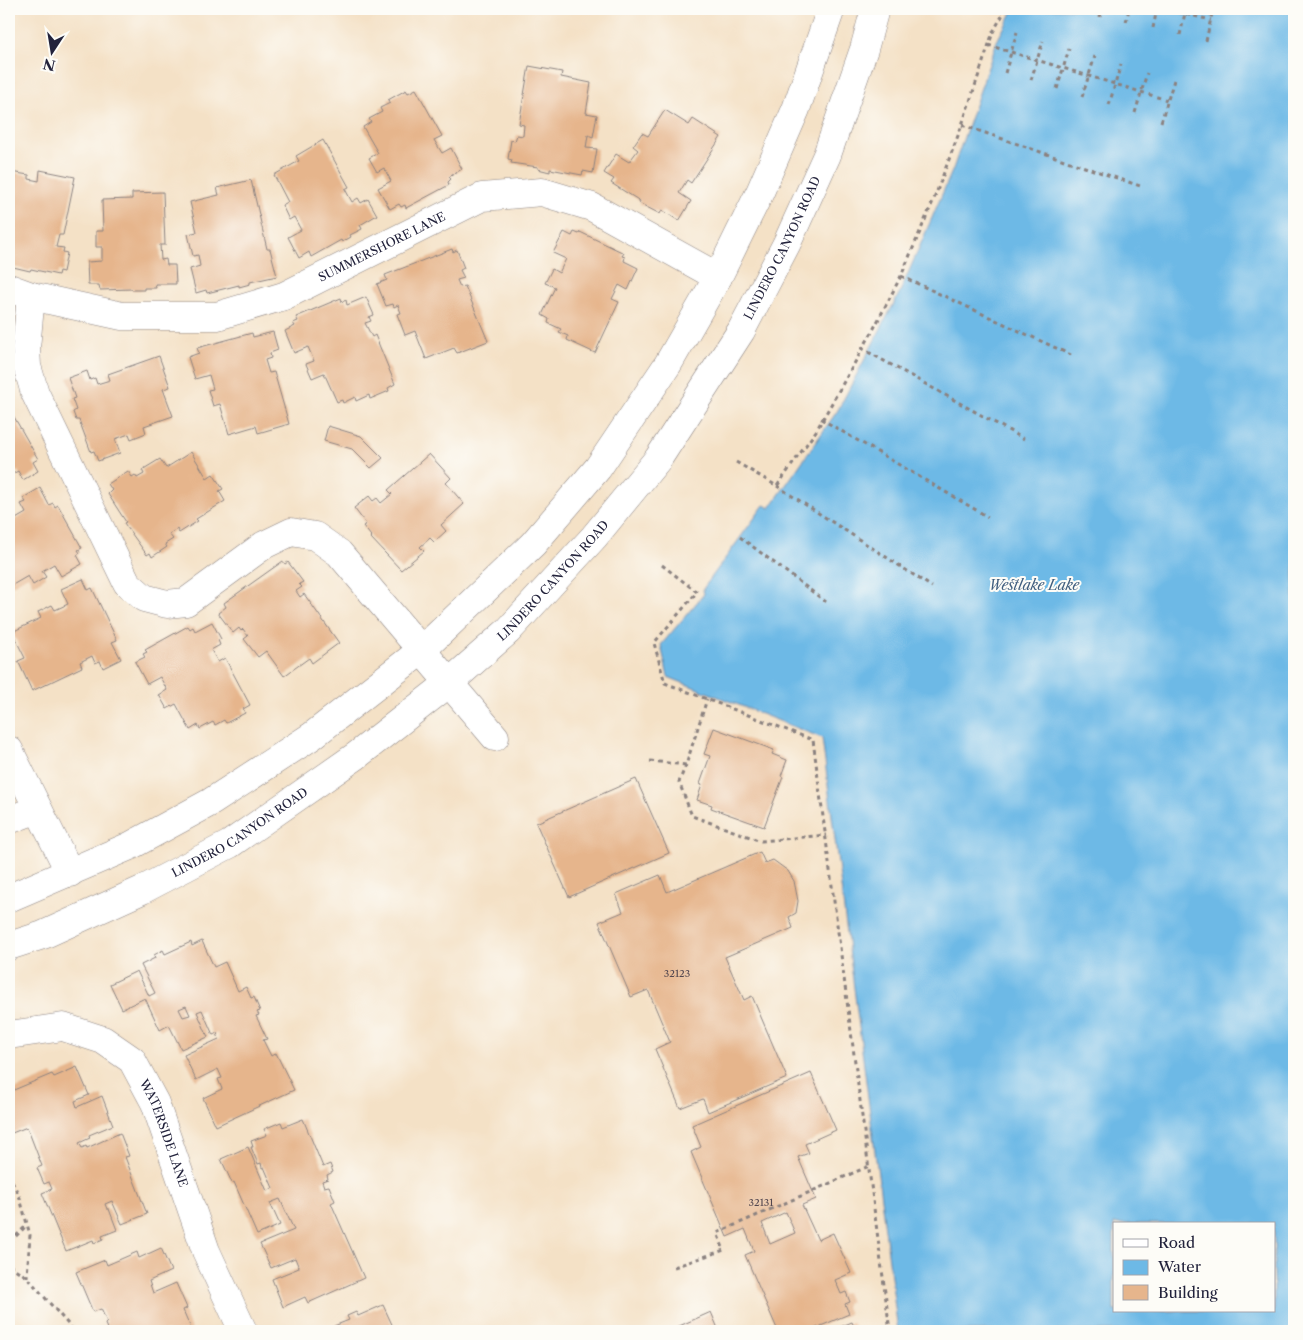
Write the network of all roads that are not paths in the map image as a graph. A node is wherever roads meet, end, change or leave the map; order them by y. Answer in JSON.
{"nodes":[{"id":1,"x":830,"y":9,"type":"edge"},
{"id":2,"x":875,"y":9,"type":"edge"},
{"id":3,"x":718,"y":276,"type":"junction"},
{"id":4,"x":20,"y":292,"type":"edge"},
{"id":5,"x":422,"y":650,"type":"junction"},
{"id":6,"x":449,"y":683,"type":"junction"},
{"id":7,"x":495,"y":737,"type":"dead end"},
{"id":8,"x":9,"y":750,"type":"edge"},
{"id":9,"x":38,"y":809,"type":"junction"},
{"id":10,"x":9,"y":820,"type":"edge"},
{"id":11,"x":70,"y":873,"type":"junction"},
{"id":12,"x":9,"y":898,"type":"edge"},
{"id":13,"x":9,"y":946,"type":"edge"},
{"id":14,"x":9,"y":1035,"type":"edge"},
{"id":15,"x":243,"y":1331,"type":"edge"}],
"edges":[{"from":1,"to":3,"type":"street"},
{"from":2,"to":6,"type":"street","name":"LINDERO CANYON ROAD"},
{"from":3,"to":4,"type":"street","name":"SUMMERSHORE LANE"},
{"from":3,"to":5,"type":"street"},
{"from":4,"to":5,"type":"street","name":"SUMMERSHORE LANE"},
{"from":5,"to":6,"type":"street","name":"SUMMERSHORE LANE"},
{"from":5,"to":11,"type":"street"},
{"from":6,"to":7,"type":"street","name":"SUMMERSHORE LANE"},
{"from":6,"to":13,"type":"street","name":"LINDERO CANYON ROAD"},
{"from":8,"to":9,"type":"street"},
{"from":9,"to":10,"type":"street"},
{"from":9,"to":11,"type":"street"},
{"from":11,"to":12,"type":"street"},
{"from":14,"to":15,"type":"street","name":"WATERSIDE LANE"}]}
